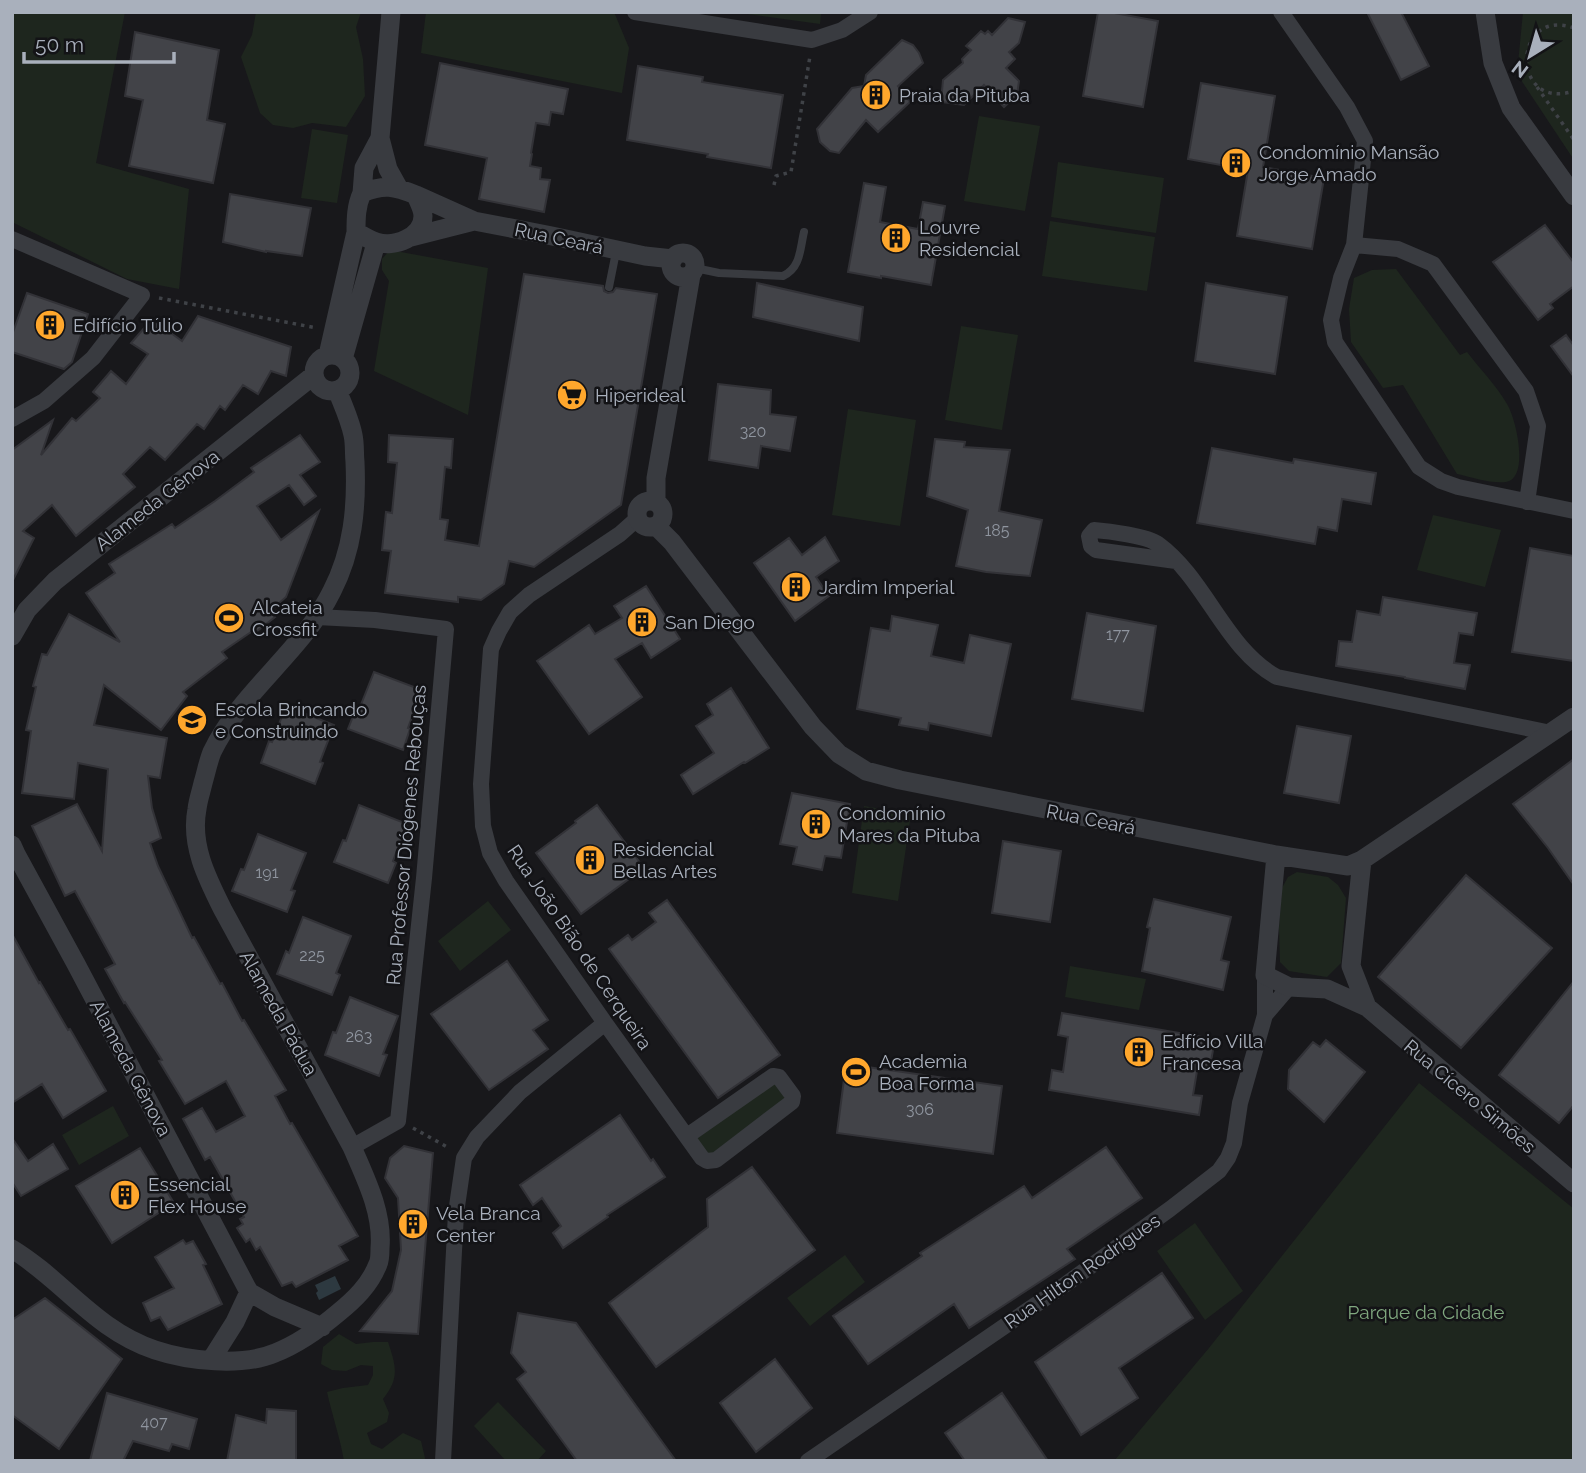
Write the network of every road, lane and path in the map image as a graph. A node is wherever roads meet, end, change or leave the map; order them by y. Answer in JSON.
{"nodes":[{"id":1,"x":391,"y":12,"type":"edge"},
{"id":2,"x":635,"y":12,"type":"edge"},
{"id":3,"x":870,"y":12,"type":"edge"},
{"id":4,"x":1282,"y":12,"type":"edge"},
{"id":5,"x":1485,"y":12,"type":"edge"},
{"id":6,"x":1574,"y":26,"type":"edge"},
{"id":7,"x":812,"y":40,"type":"junction"},
{"id":8,"x":1534,"y":83,"type":"junction"},
{"id":9,"x":1574,"y":91,"type":"edge"},
{"id":10,"x":380,"y":138,"type":"junction"},
{"id":11,"x":1574,"y":140,"type":"edge"},
{"id":12,"x":774,"y":185,"type":"dead end"},
{"id":13,"x":407,"y":191,"type":"junction"},
{"id":14,"x":362,"y":193,"type":"junction"},
{"id":15,"x":1574,"y":196,"type":"edge"},
{"id":16,"x":474,"y":222,"type":"junction"},
{"id":17,"x":356,"y":232,"type":"junction"},
{"id":18,"x":804,"y":232,"type":"dead end"},
{"id":19,"x":411,"y":237,"type":"junction"},
{"id":20,"x":12,"y":239,"type":"edge"},
{"id":21,"x":376,"y":243,"type":"junction"},
{"id":22,"x":1354,"y":245,"type":"junction"},
{"id":23,"x":617,"y":250,"type":"junction"},
{"id":24,"x":683,"y":269,"type":"junction"},
{"id":25,"x":609,"y":287,"type":"dead end"},
{"id":26,"x":142,"y":295,"type":"junction"},
{"id":27,"x":333,"y":331,"type":"junction"},
{"id":28,"x":336,"y":357,"type":"junction"},
{"id":29,"x":314,"y":375,"type":"junction"},
{"id":30,"x":337,"y":390,"type":"junction"},
{"id":31,"x":12,"y":419,"type":"edge"},
{"id":32,"x":1527,"y":502,"type":"junction"},
{"id":33,"x":1574,"y":510,"type":"edge"},
{"id":34,"x":650,"y":515,"type":"junction"},
{"id":35,"x":1176,"y":561,"type":"dead end"},
{"id":36,"x":317,"y":617,"type":"junction"},
{"id":37,"x":12,"y":636,"type":"edge"},
{"id":38,"x":1574,"y":717,"type":"edge"},
{"id":39,"x":1551,"y":733,"type":"junction"},
{"id":40,"x":12,"y":845,"type":"edge"},
{"id":41,"x":1276,"y":855,"type":"junction"},
{"id":42,"x":1362,"y":860,"type":"junction"},
{"id":43,"x":1350,"y":966,"type":"junction"},
{"id":44,"x":1265,"y":975,"type":"junction"},
{"id":45,"x":1289,"y":986,"type":"junction"},
{"id":46,"x":1328,"y":989,"type":"junction"},
{"id":47,"x":1367,"y":1007,"type":"junction"},
{"id":48,"x":1265,"y":1015,"type":"junction"},
{"id":49,"x":605,"y":1023,"type":"junction"},
{"id":50,"x":398,"y":1121,"type":"junction"},
{"id":51,"x":687,"y":1136,"type":"junction"},
{"id":52,"x":352,"y":1147,"type":"junction"},
{"id":53,"x":464,"y":1158,"type":"junction"},
{"id":54,"x":1574,"y":1183,"type":"edge"},
{"id":55,"x":12,"y":1235,"type":"edge"},
{"id":56,"x":12,"y":1249,"type":"edge"},
{"id":57,"x":30,"y":1260,"type":"junction"},
{"id":58,"x":249,"y":1292,"type":"junction"},
{"id":59,"x":322,"y":1327,"type":"junction"},
{"id":60,"x":211,"y":1360,"type":"junction"},
{"id":61,"x":443,"y":1461,"type":"edge"},
{"id":62,"x":808,"y":1461,"type":"edge"}],
"edges":[{"from":1,"to":10,"type":"street"},
{"from":2,"to":7,"type":"street"},
{"from":3,"to":7,"type":"street"},
{"from":4,"to":22,"type":"street"},
{"from":5,"to":15,"type":"street"},
{"from":6,"to":8,"type":"path"},
{"from":7,"to":12,"type":"path"},
{"from":8,"to":9,"type":"path"},
{"from":8,"to":11,"type":"path"},
{"from":10,"to":13,"type":"street"},
{"from":10,"to":14,"type":"street"},
{"from":13,"to":14,"type":"street"},
{"from":13,"to":16,"type":"street","name":"Rua Ceará"},
{"from":13,"to":19,"type":"street"},
{"from":14,"to":17,"type":"street"},
{"from":16,"to":19,"type":"street","name":"Rua Ceará"},
{"from":16,"to":23,"type":"street","name":"Rua Ceará"},
{"from":17,"to":21,"type":"street"},
{"from":17,"to":27,"type":"street"},
{"from":18,"to":24,"type":"lane"},
{"from":19,"to":21,"type":"street"},
{"from":20,"to":26,"type":"street"},
{"from":21,"to":28,"type":"street"},
{"from":22,"to":32,"type":"street"},
{"from":22,"to":32,"type":"street"},
{"from":23,"to":24,"type":"street","name":"Rua Ceará"},
{"from":23,"to":25,"type":"lane"},
{"from":24,"to":34,"type":"street"},
{"from":26,"to":27,"type":"path"},
{"from":26,"to":31,"type":"street"},
{"from":27,"to":28,"type":"street"},
{"from":28,"to":29,"type":"street"},
{"from":28,"to":30,"type":"street"},
{"from":29,"to":30,"type":"street"},
{"from":29,"to":37,"type":"street","name":"Alameda Gênova"},
{"from":30,"to":36,"type":"street","name":"Alameda Pádua"},
{"from":32,"to":33,"type":"street"},
{"from":34,"to":41,"type":"street","name":"Rua Ceará"},
{"from":34,"to":49,"type":"street","name":"Rua João Bião de Cerqueira"},
{"from":35,"to":39,"type":"street"},
{"from":36,"to":50,"type":"street","name":"Rua Professor Diógenes Rebouças"},
{"from":36,"to":52,"type":"street","name":"Alameda Pádua"},
{"from":38,"to":39,"type":"street","name":"Rua Ceará"},
{"from":39,"to":42,"type":"street","name":"Rua Ceará"},
{"from":40,"to":58,"type":"street","name":"Alameda Gênova"},
{"from":41,"to":42,"type":"street","name":"Rua Ceará"},
{"from":41,"to":44,"type":"street","name":"Rua Hilton Rodrigues"},
{"from":42,"to":43,"type":"street","name":"Rua Cícero Simões"},
{"from":43,"to":46,"type":"street"},
{"from":43,"to":47,"type":"street","name":"Rua Cícero Simões"},
{"from":44,"to":45,"type":"street","name":"Rua Cícero Simões"},
{"from":44,"to":48,"type":"street","name":"Rua Hilton Rodrigues"},
{"from":45,"to":46,"type":"street","name":"Rua Cícero Simões"},
{"from":45,"to":48,"type":"street","name":"Rua Hilton Rodrigues"},
{"from":46,"to":47,"type":"street","name":"Rua Cícero Simões"},
{"from":47,"to":54,"type":"street","name":"Rua Cícero Simões"},
{"from":48,"to":62,"type":"street","name":"Rua Hilton Rodrigues"},
{"from":49,"to":51,"type":"street","name":"Rua João Bião de Cerqueira"},
{"from":49,"to":53,"type":"street"},
{"from":50,"to":52,"type":"street"},
{"from":50,"to":53,"type":"path"},
{"from":51,"to":51,"type":"street","name":"Rua João Bião de Cerqueira"},
{"from":52,"to":59,"type":"street","name":"Alameda Pádua"},
{"from":53,"to":61,"type":"street"},
{"from":55,"to":57,"type":"street","name":"Alameda Pádua"},
{"from":56,"to":57,"type":"street","name":"Alameda Pádua"},
{"from":57,"to":60,"type":"street","name":"Alameda Pádua"},
{"from":58,"to":59,"type":"street"},
{"from":58,"to":60,"type":"street"},
{"from":59,"to":60,"type":"street","name":"Alameda Pádua"}]}
